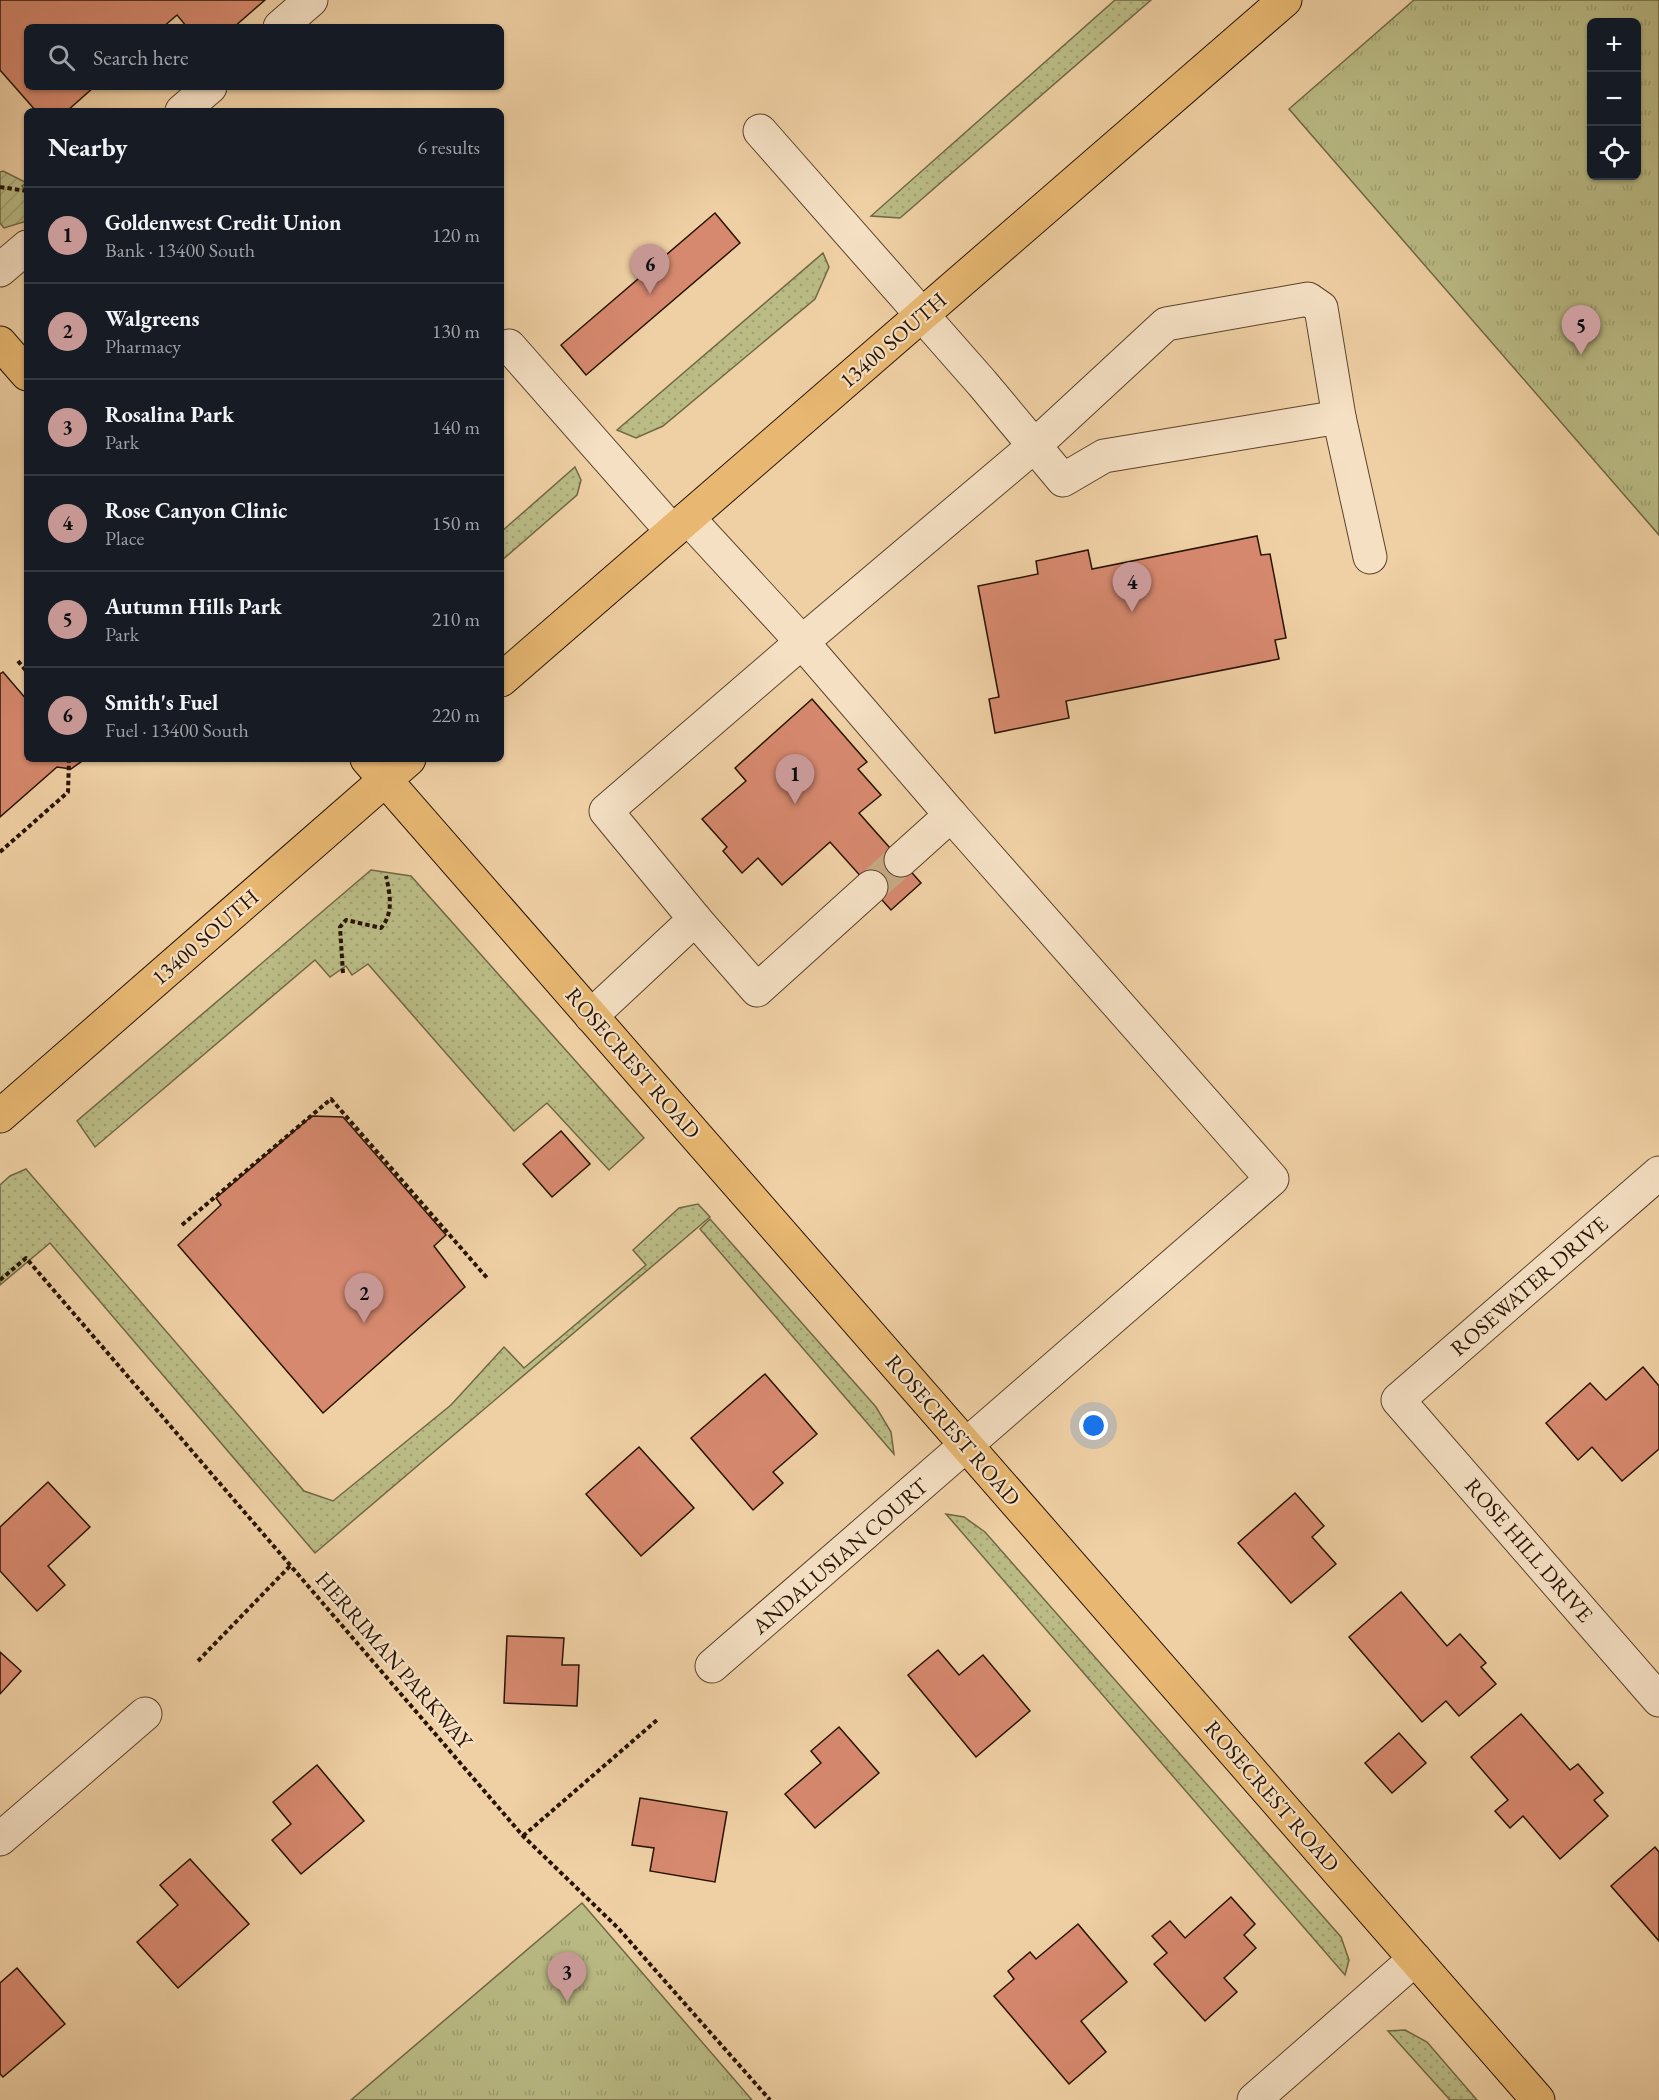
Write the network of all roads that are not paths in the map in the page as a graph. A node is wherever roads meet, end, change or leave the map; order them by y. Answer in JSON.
{"nodes":[{"id":1,"x":311,"y":0,"type":"edge"},
{"id":2,"x":1285,"y":0,"type":"edge"},
{"id":3,"x":283,"y":24,"type":"edge"},
{"id":4,"x":206,"y":90,"type":"edge"},
{"id":5,"x":186,"y":108,"type":"edge"},
{"id":6,"x":760,"y":131,"type":"dead end"},
{"id":7,"x":24,"y":250,"type":"edge"},
{"id":8,"x":0,"y":270,"type":"edge"},
{"id":9,"x":922,"y":315,"type":"junction"},
{"id":10,"x":0,"y":343,"type":"edge"},
{"id":11,"x":508,"y":346,"type":"dead end"},
{"id":12,"x":24,"y":371,"type":"edge"},
{"id":13,"x":1339,"y":417,"type":"junction"},
{"id":14,"x":1033,"y":447,"type":"junction"},
{"id":15,"x":680,"y":525,"type":"junction"},
{"id":16,"x":1370,"y":557,"type":"dead end"},
{"id":17,"x":802,"y":642,"type":"junction"},
{"id":18,"x":504,"y":677,"type":"edge"},
{"id":19,"x":387,"y":766,"type":"edge"},
{"id":20,"x":951,"y":815,"type":"junction"},
{"id":21,"x":901,"y":860,"type":"tunnel mouth"},
{"id":22,"x":871,"y":887,"type":"tunnel mouth"},
{"id":23,"x":695,"y":919,"type":"junction"},
{"id":24,"x":591,"y":1016,"type":"junction"},
{"id":25,"x":0,"y":1116,"type":"edge"},
{"id":26,"x":1659,"y":1173,"type":"edge"},
{"id":27,"x":1398,"y":1400,"type":"joint"},
{"id":28,"x":967,"y":1446,"type":"junction"},
{"id":29,"x":712,"y":1666,"type":"dead end"},
{"id":30,"x":1659,"y":1700,"type":"edge"},
{"id":31,"x":145,"y":1714,"type":"dead end"},
{"id":32,"x":0,"y":1839,"type":"edge"},
{"id":33,"x":1415,"y":1959,"type":"junction"},
{"id":34,"x":1254,"y":2100,"type":"edge"},
{"id":35,"x":1538,"y":2100,"type":"edge"}],
"edges":[{"from":1,"to":3,"type":"street"},
{"from":2,"to":9,"type":"main road","name":"13400 SOUTH"},
{"from":4,"to":5,"type":"street"},
{"from":6,"to":9,"type":"street"},
{"from":7,"to":8,"type":"street"},
{"from":9,"to":14,"type":"street"},
{"from":9,"to":15,"type":"main road","name":"13400 SOUTH"},
{"from":10,"to":12,"type":"main road"},
{"from":11,"to":15,"type":"street"},
{"from":13,"to":14,"type":"street"},
{"from":13,"to":14,"type":"street"},
{"from":13,"to":16,"type":"street"},
{"from":14,"to":17,"type":"street"},
{"from":15,"to":17,"type":"street"},
{"from":15,"to":18,"type":"main road","name":"13400 SOUTH"},
{"from":17,"to":20,"type":"street"},
{"from":17,"to":23,"type":"street"},
{"from":19,"to":24,"type":"main road","name":"ROSECREST ROAD"},
{"from":19,"to":25,"type":"main road","name":"13400 SOUTH"},
{"from":20,"to":21,"type":"street"},
{"from":20,"to":28,"type":"street","name":"ANDALUSIAN COURT"},
{"from":22,"to":23,"type":"street"},
{"from":23,"to":24,"type":"street"},
{"from":24,"to":28,"type":"main road","name":"ROSECREST ROAD"},
{"from":26,"to":27,"type":"street","name":"ROSEWATER DRIVE"},
{"from":27,"to":30,"type":"street","name":"ROSE HILL DRIVE"},
{"from":28,"to":29,"type":"street","name":"ANDALUSIAN COURT"},
{"from":28,"to":33,"type":"main road","name":"ROSECREST ROAD"},
{"from":31,"to":32,"type":"street"},
{"from":33,"to":34,"type":"street"},
{"from":33,"to":35,"type":"main road","name":"ROSECREST ROAD"}]}
